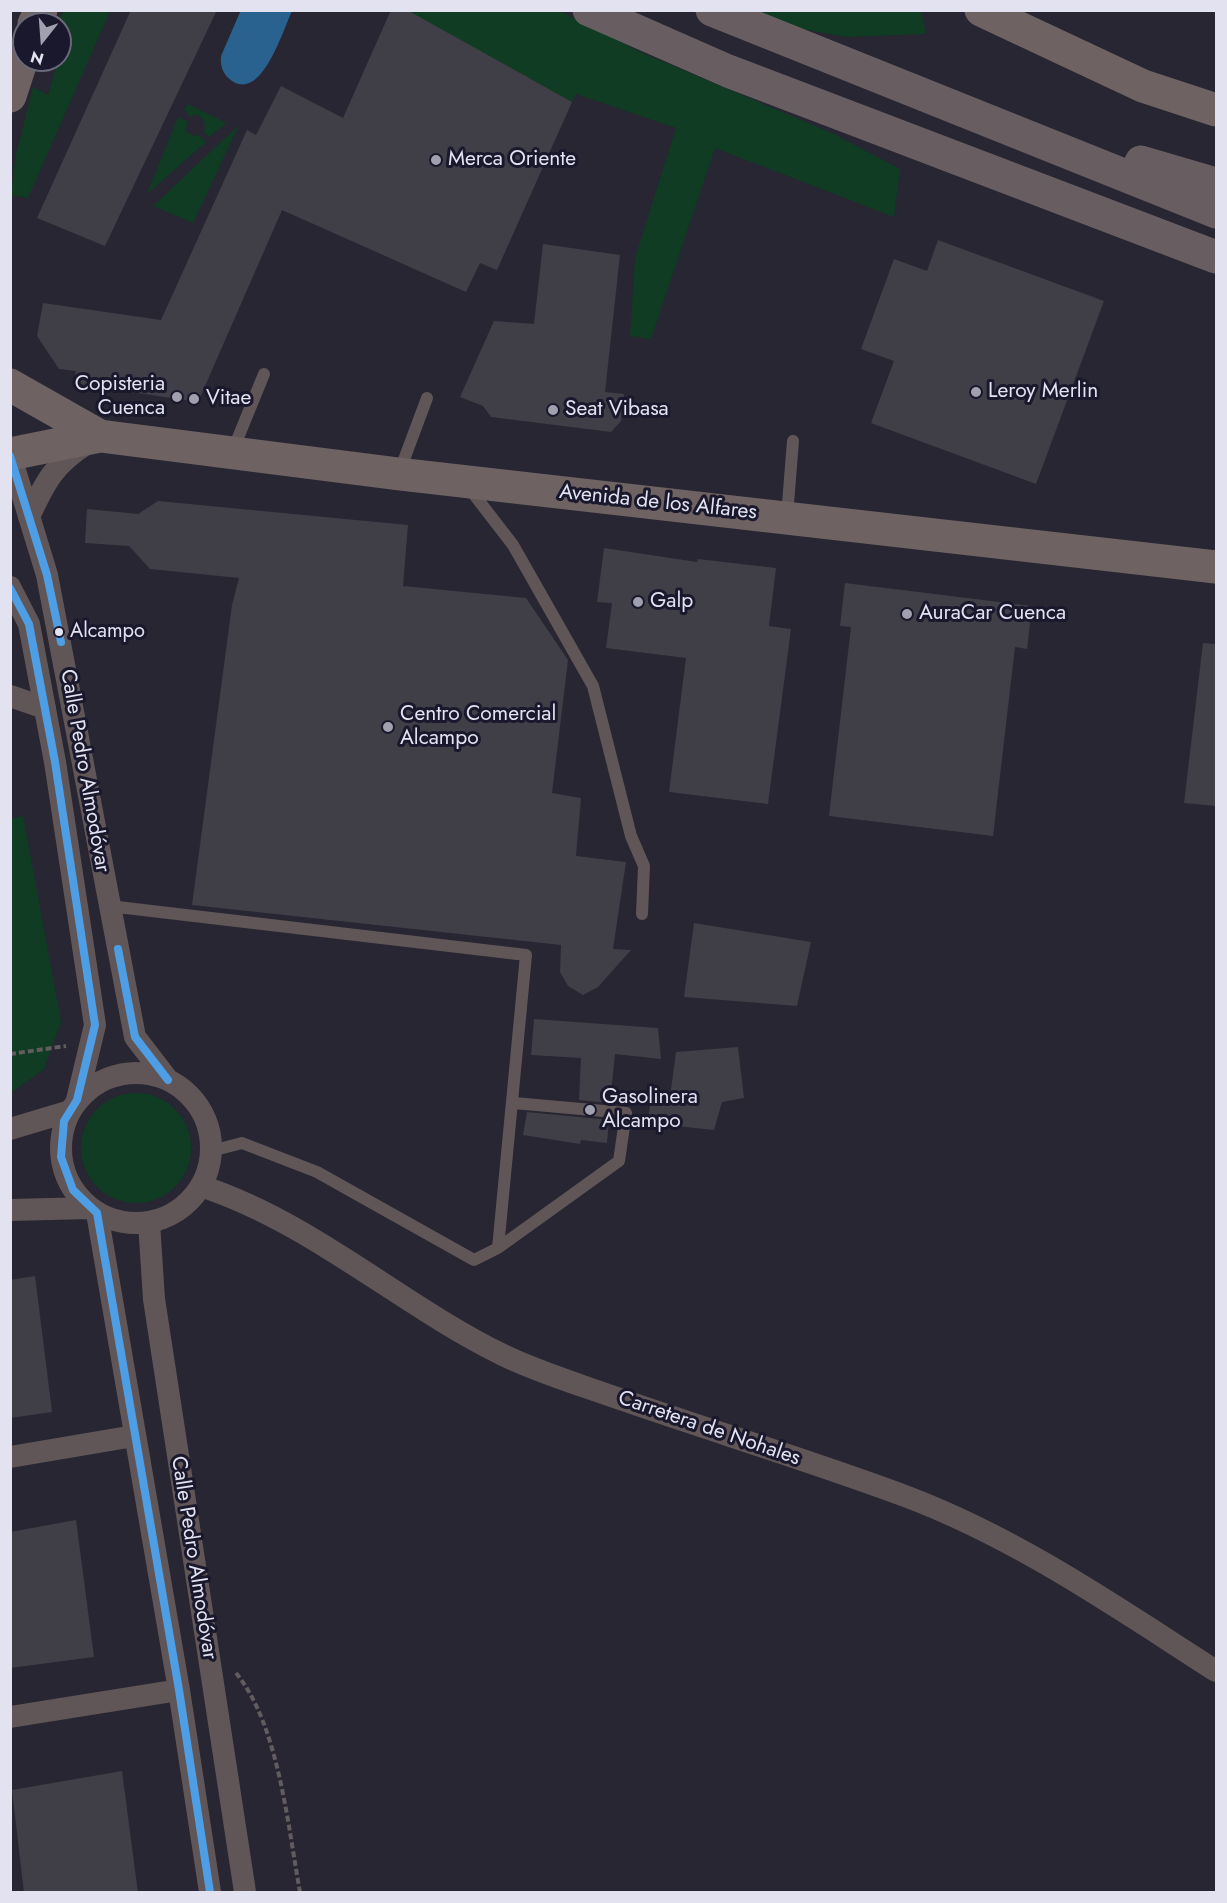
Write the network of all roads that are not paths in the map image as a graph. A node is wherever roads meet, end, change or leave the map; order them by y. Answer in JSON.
{"nodes":[{"id":1,"x":588,"y":10,"type":"edge"},
{"id":2,"x":712,"y":10,"type":"edge"},
{"id":3,"x":981,"y":10,"type":"edge"},
{"id":4,"x":18,"y":72,"type":"edge"},
{"id":5,"x":10,"y":96,"type":"edge"},
{"id":6,"x":935,"y":100,"type":"junction"},
{"id":7,"x":1216,"y":110,"type":"edge"},
{"id":8,"x":1216,"y":184,"type":"edge"},
{"id":9,"x":1216,"y":212,"type":"edge"},
{"id":10,"x":1216,"y":258,"type":"edge"},
{"id":11,"x":264,"y":374,"type":"dead end"},
{"id":12,"x":10,"y":385,"type":"edge"},
{"id":13,"x":427,"y":398,"type":"dead end"},
{"id":14,"x":100,"y":436,"type":"junction"},
{"id":15,"x":793,"y":441,"type":"dead end"},
{"id":16,"x":10,"y":454,"type":"edge"},
{"id":17,"x":231,"y":454,"type":"junction"},
{"id":18,"x":399,"y":474,"type":"junction"},
{"id":19,"x":465,"y":482,"type":"junction"},
{"id":20,"x":29,"y":517,"type":"junction"},
{"id":21,"x":787,"y":517,"type":"junction"},
{"id":22,"x":1216,"y":567,"type":"edge"},
{"id":23,"x":10,"y":587,"type":"edge"},
{"id":24,"x":10,"y":696,"type":"edge"},
{"id":25,"x":45,"y":708,"type":"junction"},
{"id":26,"x":109,"y":906,"type":"junction"},
{"id":27,"x":642,"y":914,"type":"dead end"},
{"id":28,"x":168,"y":1080,"type":"junction"},
{"id":29,"x":514,"y":1103,"type":"junction"},
{"id":30,"x":74,"y":1105,"type":"junction"},
{"id":31,"x":10,"y":1130,"type":"edge"},
{"id":32,"x":211,"y":1151,"type":"junction"},
{"id":33,"x":201,"y":1186,"type":"junction"},
{"id":34,"x":10,"y":1210,"type":"edge"},
{"id":35,"x":93,"y":1210,"type":"junction"},
{"id":36,"x":149,"y":1223,"type":"junction"},
{"id":37,"x":498,"y":1248,"type":"junction"},
{"id":38,"x":134,"y":1436,"type":"junction"},
{"id":39,"x":10,"y":1457,"type":"edge"},
{"id":40,"x":1216,"y":1671,"type":"edge"},
{"id":41,"x":179,"y":1690,"type":"junction"},
{"id":42,"x":10,"y":1717,"type":"edge"},
{"id":43,"x":210,"y":1893,"type":"edge"},
{"id":44,"x":244,"y":1893,"type":"edge"}],
"edges":[{"from":1,"to":10,"type":"highway"},
{"from":2,"to":6,"type":"highway"},
{"from":3,"to":7,"type":"street"},
{"from":4,"to":5,"type":"street"},
{"from":6,"to":8,"type":"highway"},
{"from":6,"to":9,"type":"highway"},
{"from":11,"to":17,"type":"lane"},
{"from":12,"to":14,"type":"street"},
{"from":13,"to":18,"type":"lane"},
{"from":14,"to":16,"type":"street"},
{"from":14,"to":17,"type":"street","name":"Avenida de los Alfares"},
{"from":14,"to":20,"type":"street"},
{"from":15,"to":21,"type":"lane"},
{"from":16,"to":20,"type":"street","name":"Calle Pedro Almodóvar"},
{"from":17,"to":18,"type":"street","name":"Avenida de los Alfares"},
{"from":18,"to":19,"type":"street","name":"Avenida de los Alfares"},
{"from":19,"to":21,"type":"street","name":"Avenida de los Alfares"},
{"from":19,"to":27,"type":"lane"},
{"from":20,"to":26,"type":"street","name":"Calle Pedro Almodóvar"},
{"from":21,"to":22,"type":"street","name":"Avenida de los Alfares"},
{"from":23,"to":25,"type":"street","name":"Calle Pedro Almodóvar"},
{"from":24,"to":25,"type":"street"},
{"from":25,"to":30,"type":"street","name":"Calle Pedro Almodóvar"},
{"from":26,"to":28,"type":"street","name":"Calle Pedro Almodóvar"},
{"from":26,"to":29,"type":"lane"},
{"from":28,"to":30,"type":"street"},
{"from":28,"to":32,"type":"street"},
{"from":29,"to":37,"type":"lane"},
{"from":29,"to":37,"type":"lane"},
{"from":30,"to":31,"type":"street"},
{"from":30,"to":35,"type":"street"},
{"from":32,"to":33,"type":"street"},
{"from":32,"to":37,"type":"lane"},
{"from":33,"to":36,"type":"street"},
{"from":33,"to":40,"type":"street","name":"Carretera de Nohales"},
{"from":34,"to":35,"type":"street"},
{"from":35,"to":36,"type":"street"},
{"from":35,"to":38,"type":"street","name":"Calle Pedro Almodóvar"},
{"from":36,"to":44,"type":"street","name":"Calle Pedro Almodóvar"},
{"from":38,"to":39,"type":"street"},
{"from":38,"to":41,"type":"street","name":"Calle Pedro Almodóvar"},
{"from":41,"to":42,"type":"street"},
{"from":41,"to":43,"type":"street","name":"Calle Pedro Almodóvar"}]}
